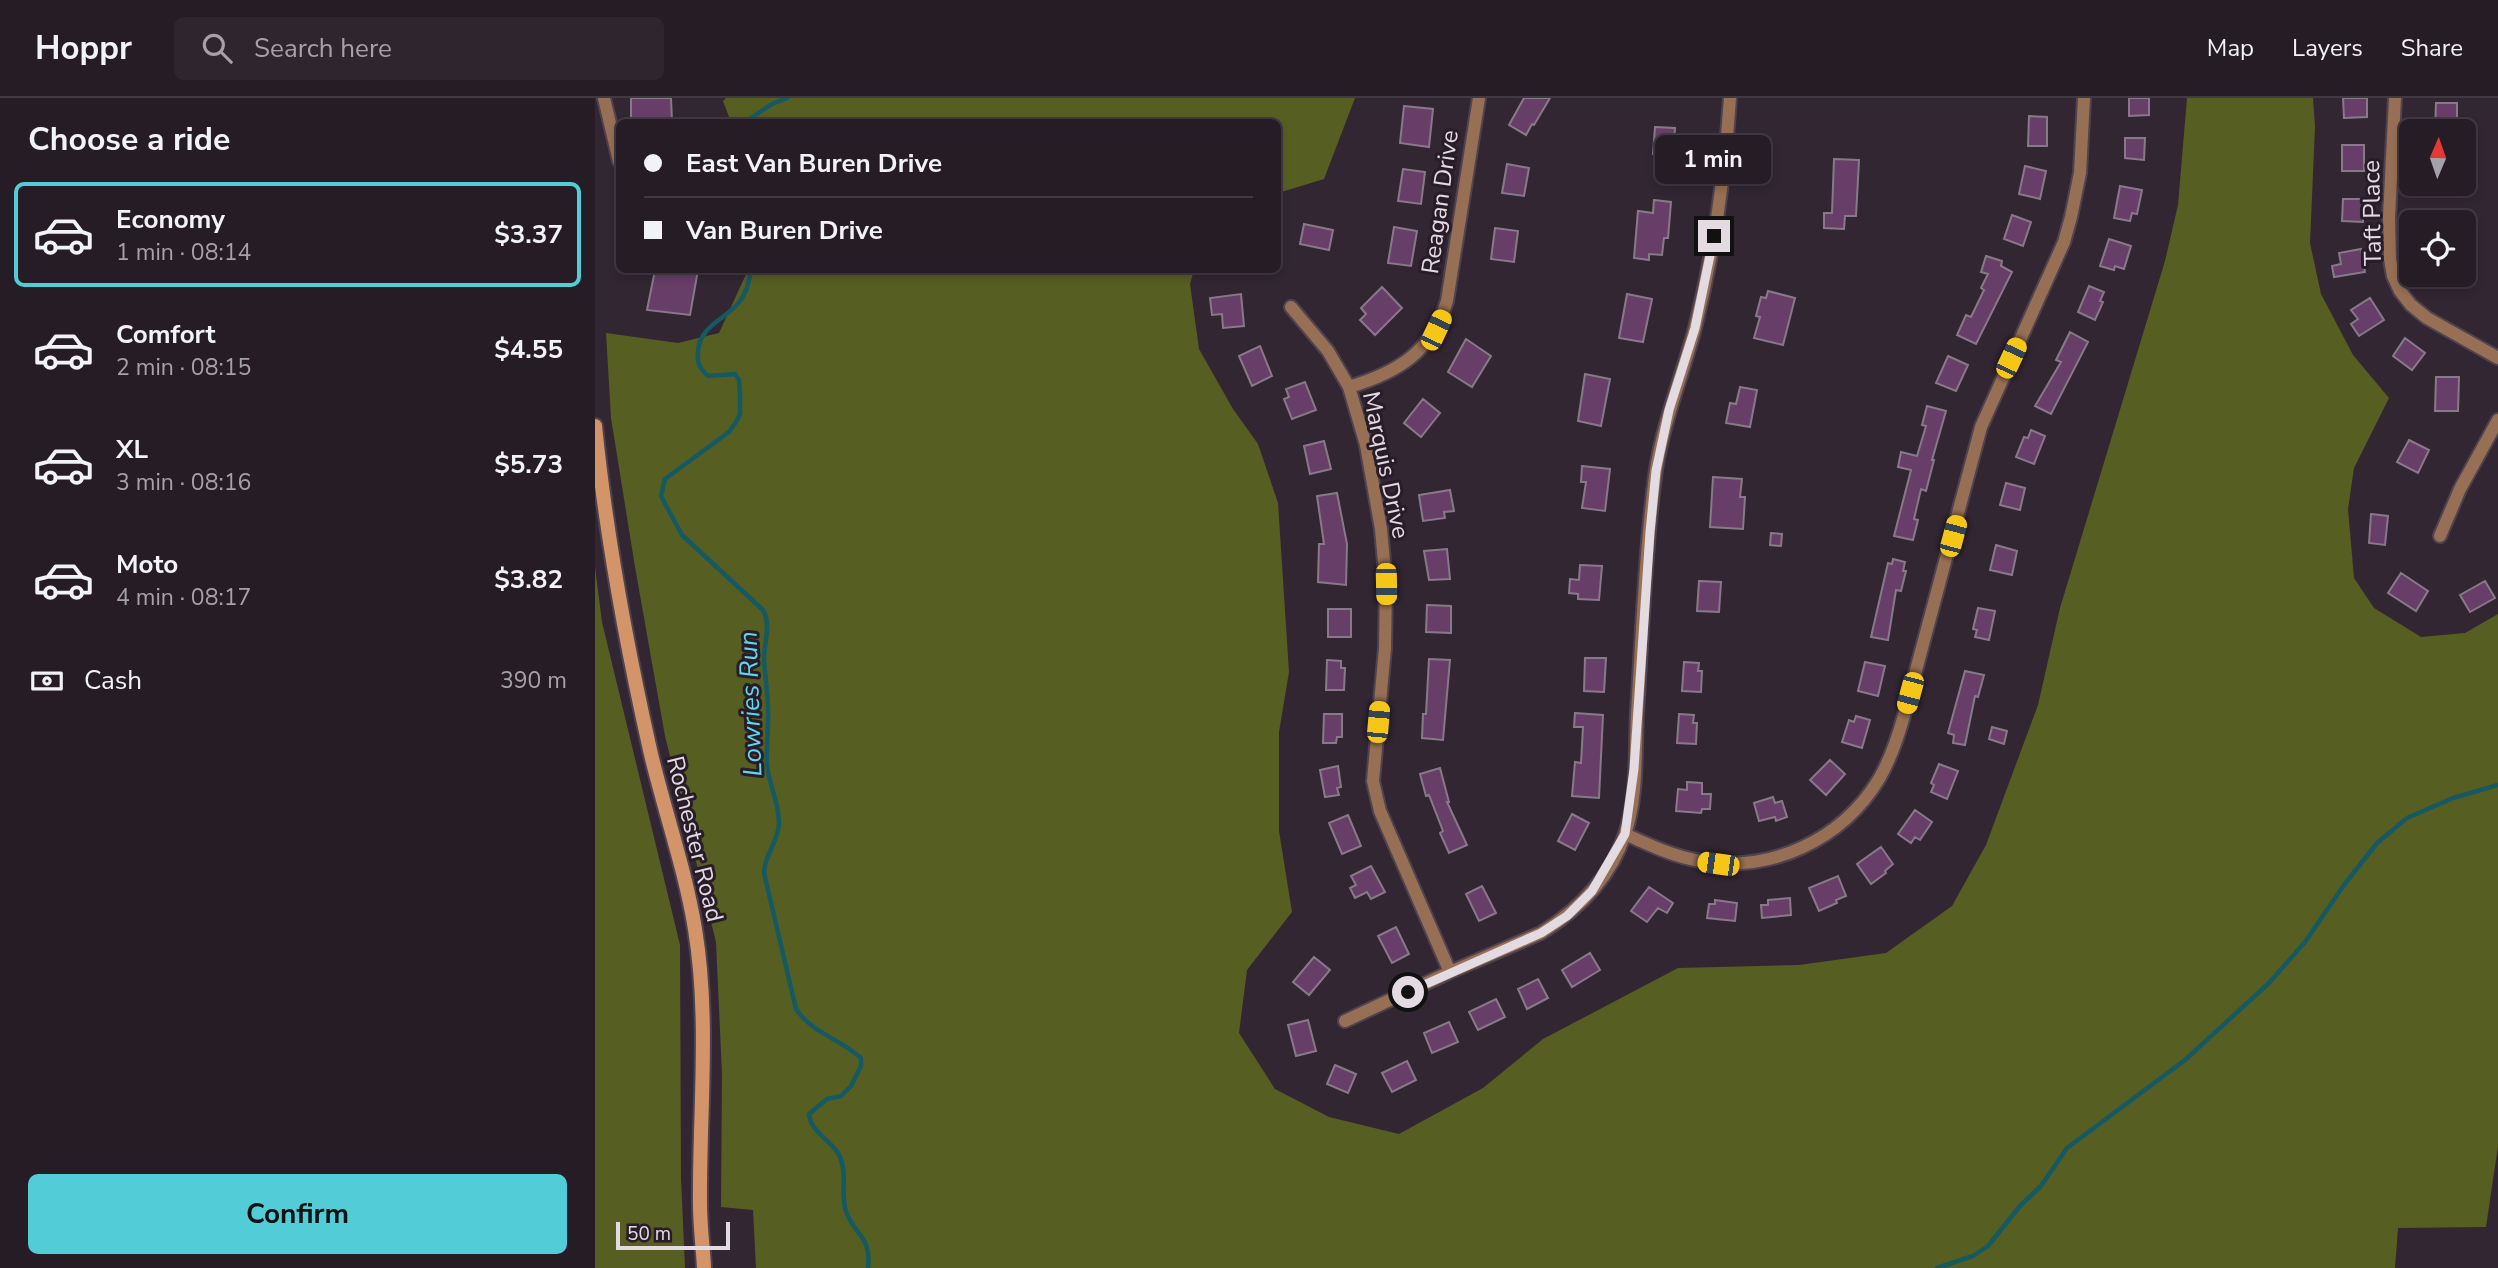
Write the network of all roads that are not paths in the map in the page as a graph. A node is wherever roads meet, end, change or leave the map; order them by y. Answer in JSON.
{"nodes":[{"id":1,"x":604,"y":98,"type":"edge"},
{"id":2,"x":1479,"y":98,"type":"edge"},
{"id":3,"x":1730,"y":98,"type":"edge"},
{"id":4,"x":2084,"y":98,"type":"edge"},
{"id":5,"x":2395,"y":98,"type":"edge"},
{"id":6,"x":616,"y":148,"type":"edge"},
{"id":7,"x":1291,"y":307,"type":"dead end"},
{"id":8,"x":2498,"y":358,"type":"edge"},
{"id":9,"x":1349,"y":387,"type":"junction"},
{"id":10,"x":2498,"y":420,"type":"edge"},
{"id":11,"x":595,"y":426,"type":"edge"},
{"id":12,"x":2440,"y":536,"type":"dead end"},
{"id":13,"x":1625,"y":834,"type":"junction"},
{"id":14,"x":1450,"y":972,"type":"junction"},
{"id":15,"x":1345,"y":1021,"type":"dead end"},
{"id":16,"x":704,"y":1268,"type":"edge"}],
"edges":[{"from":1,"to":6,"type":"street"},
{"from":2,"to":9,"type":"street","name":"Reagan Drive"},
{"from":3,"to":13,"type":"street"},
{"from":4,"to":13,"type":"street"},
{"from":5,"to":8,"type":"street","name":"Taft Place"},
{"from":7,"to":9,"type":"street","name":"Marquis Drive"},
{"from":9,"to":14,"type":"street","name":"Marquis Drive"},
{"from":10,"to":12,"type":"street"},
{"from":11,"to":16,"type":"street","name":"Rochester Road"},
{"from":13,"to":14,"type":"street"},
{"from":14,"to":15,"type":"street"}]}
